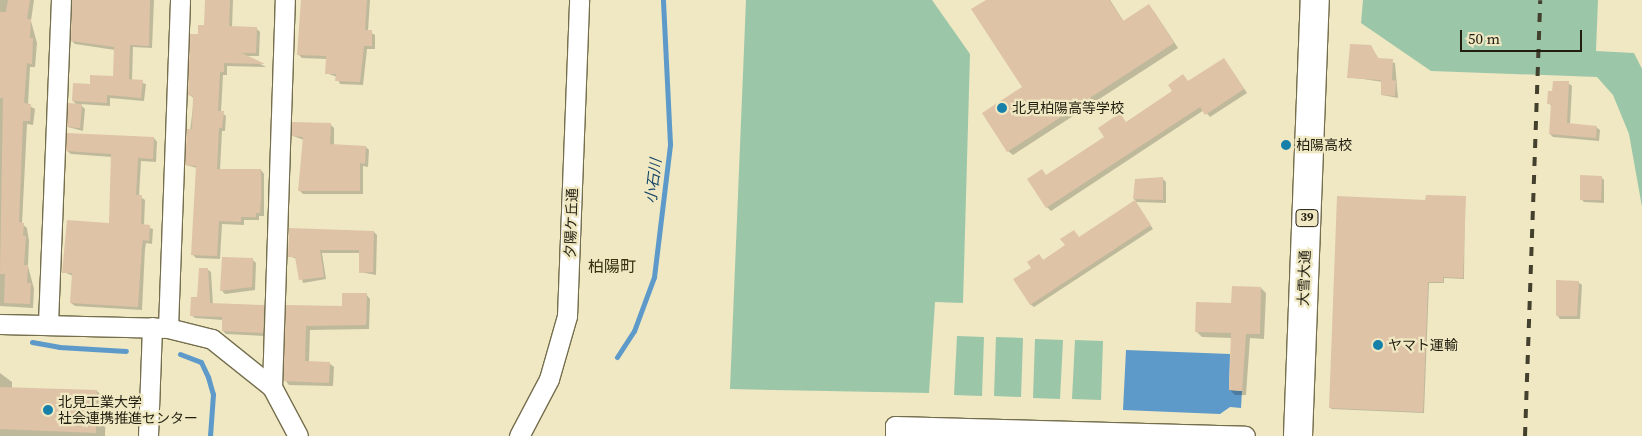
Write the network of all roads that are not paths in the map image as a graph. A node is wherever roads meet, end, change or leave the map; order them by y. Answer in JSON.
{"nodes":[{"id":1,"x":61,"y":0,"type":"edge"},
{"id":2,"x":180,"y":0,"type":"edge"},
{"id":3,"x":285,"y":0,"type":"edge"},
{"id":4,"x":579,"y":0,"type":"edge"},
{"id":5,"x":1315,"y":0,"type":"edge"},
{"id":6,"x":48,"y":323,"type":"junction"},
{"id":7,"x":0,"y":324,"type":"edge"},
{"id":8,"x":160,"y":328,"type":"junction"},
{"id":9,"x":272,"y":387,"type":"junction"},
{"id":10,"x":1010,"y":433,"type":"edge"},
{"id":11,"x":1133,"y":435,"type":"edge"},
{"id":12,"x":148,"y":436,"type":"edge"},
{"id":13,"x":298,"y":436,"type":"edge"},
{"id":14,"x":519,"y":436,"type":"edge"},
{"id":15,"x":895,"y":436,"type":"edge"},
{"id":16,"x":1244,"y":436,"type":"edge"},
{"id":17,"x":1298,"y":436,"type":"edge"}],
"edges":[{"from":1,"to":6,"type":"street"},
{"from":2,"to":8,"type":"street"},
{"from":3,"to":9,"type":"street"},
{"from":4,"to":14,"type":"street","name":"夕陽ケ丘通"},
{"from":5,"to":17,"type":"highway","name":"大雪大通","number":"39"},
{"from":6,"to":7,"type":"street"},
{"from":6,"to":8,"type":"street"},
{"from":8,"to":9,"type":"street"},
{"from":8,"to":12,"type":"street"},
{"from":9,"to":13,"type":"street"},
{"from":10,"to":11,"type":"street"},
{"from":10,"to":15,"type":"street"},
{"from":11,"to":16,"type":"street"}]}
